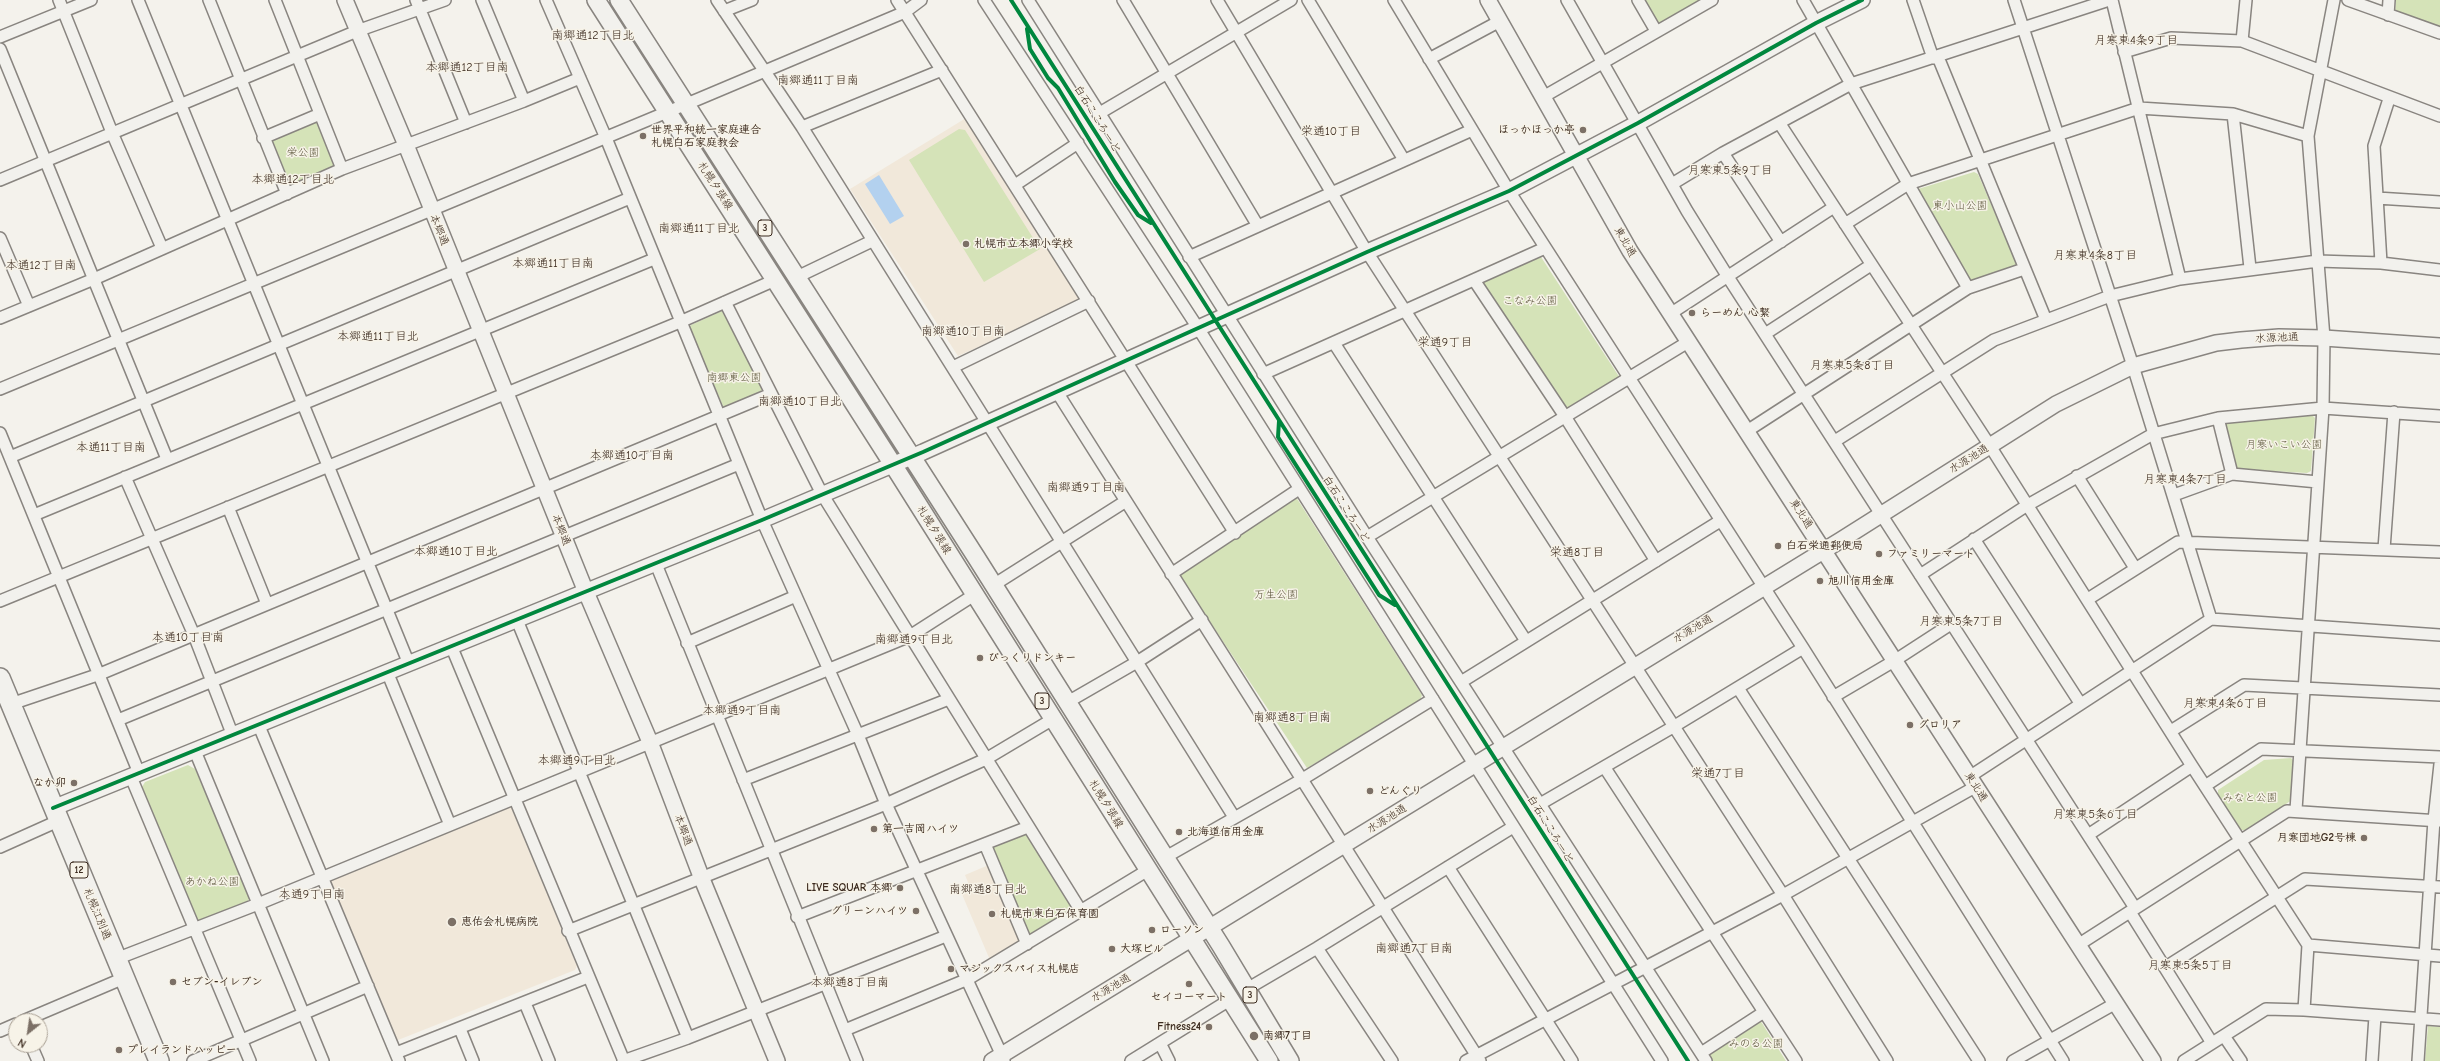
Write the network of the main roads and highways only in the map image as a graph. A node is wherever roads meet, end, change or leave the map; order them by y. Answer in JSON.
{"nodes":[{"id":1,"x":596,"y":0,"type":"edge"},
{"id":2,"x":620,"y":0,"type":"edge"},
{"id":3,"x":0,"y":678,"type":"edge"},
{"id":4,"x":7,"y":703,"type":"edge"},
{"id":5,"x":159,"y":1061,"type":"edge"},
{"id":6,"x":1268,"y":1061,"type":"edge"},
{"id":7,"x":1290,"y":1061,"type":"edge"}],
"edges":[{"from":1,"to":6,"type":"main road","name":"札幌夕張線","number":"3"},
{"from":2,"to":7,"type":"main road","name":"札幌夕張線","number":"3"},
{"from":3,"to":4,"type":"highway","name":"札幌江別通","number":"12"},
{"from":4,"to":5,"type":"highway","name":"札幌江別通","number":"12"}]}
